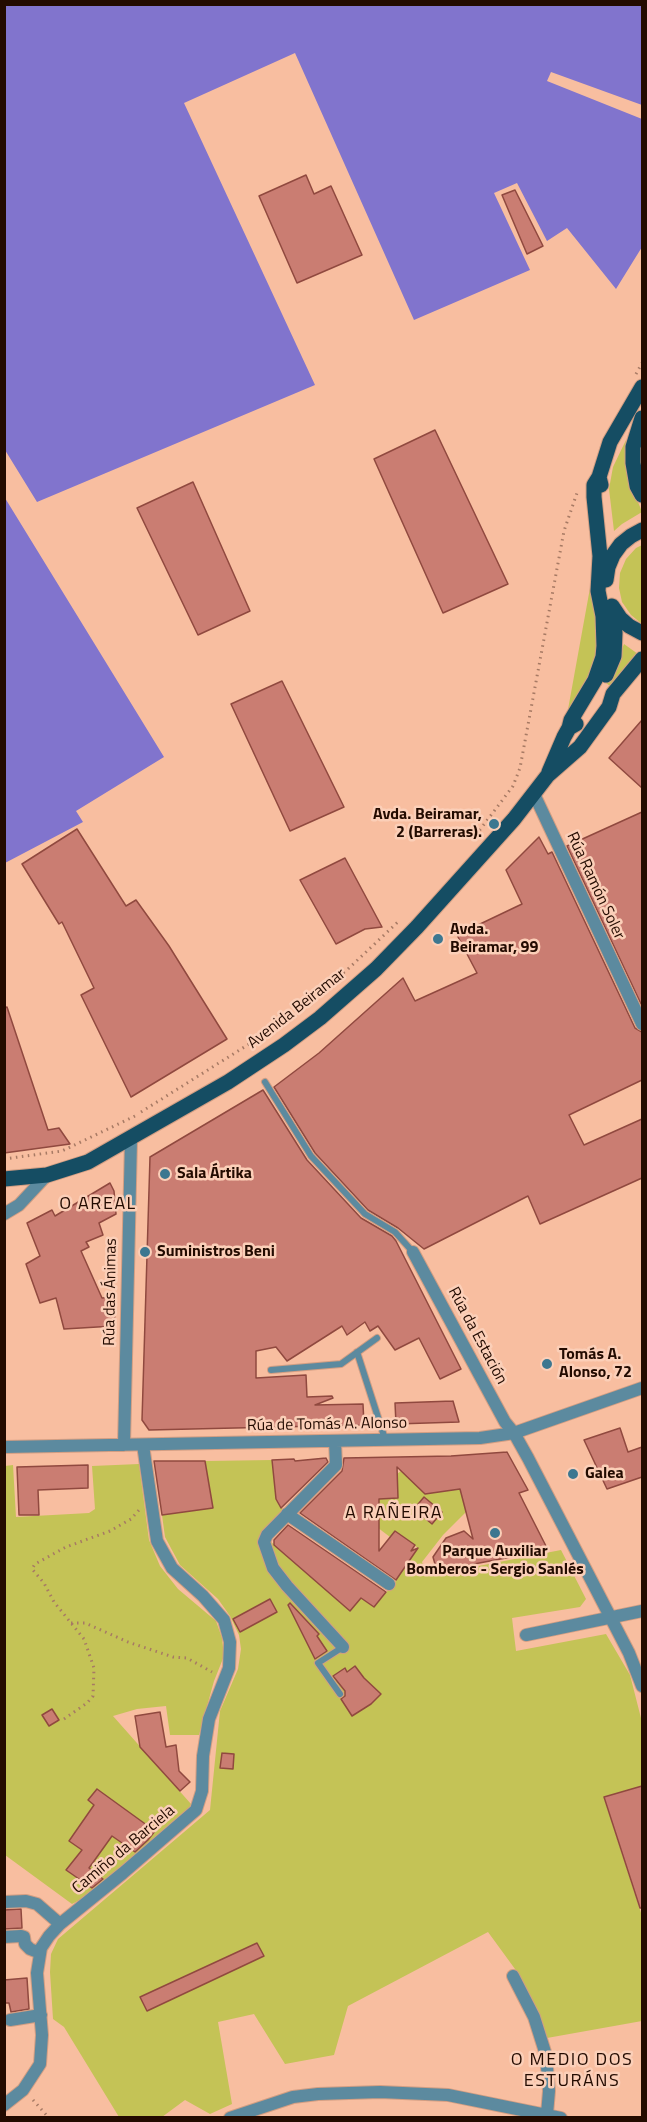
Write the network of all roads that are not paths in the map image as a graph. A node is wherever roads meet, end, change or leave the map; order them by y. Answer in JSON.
{"nodes":[{"id":1,"x":642,"y":387,"type":"edge"},
{"id":2,"x":642,"y":418,"type":"edge"},
{"id":3,"x":599,"y":477,"type":"junction"},
{"id":4,"x":642,"y":495,"type":"edge"},
{"id":5,"x":642,"y":530,"type":"edge"},
{"id":6,"x":613,"y":555,"type":"junction"},
{"id":7,"x":613,"y":608,"type":"junction"},
{"id":8,"x":641,"y":633,"type":"edge"},
{"id":9,"x":642,"y":659,"type":"edge"},
{"id":10,"x":642,"y":673,"type":"edge"},
{"id":11,"x":609,"y":707,"type":"junction"},
{"id":12,"x":569,"y":728,"type":"junction"},
{"id":13,"x":548,"y":775,"type":"junction"},
{"id":14,"x":534,"y":794,"type":"junction"},
{"id":15,"x":642,"y":1024,"type":"edge"},
{"id":16,"x":266,"y":1082,"type":"dead end"},
{"id":17,"x":131,"y":1139,"type":"junction"},
{"id":18,"x":47,"y":1175,"type":"junction"},
{"id":19,"x":4,"y":1179,"type":"edge"},
{"id":20,"x":4,"y":1214,"type":"edge"},
{"id":21,"x":413,"y":1252,"type":"joint"},
{"id":22,"x":377,"y":1338,"type":"dead end"},
{"id":23,"x":357,"y":1352,"type":"junction"},
{"id":24,"x":271,"y":1370,"type":"dead end"},
{"id":25,"x":642,"y":1388,"type":"edge"},
{"id":26,"x":514,"y":1433,"type":"junction"},
{"id":27,"x":386,"y":1440,"type":"junction"},
{"id":28,"x":335,"y":1441,"type":"junction"},
{"id":29,"x":143,"y":1445,"type":"junction"},
{"id":30,"x":124,"y":1446,"type":"junction"},
{"id":31,"x":4,"y":1448,"type":"edge"},
{"id":32,"x":287,"y":1514,"type":"junction"},
{"id":33,"x":389,"y":1584,"type":"dead end"},
{"id":34,"x":642,"y":1611,"type":"edge"},
{"id":35,"x":611,"y":1617,"type":"junction"},
{"id":36,"x":526,"y":1635,"type":"dead end"},
{"id":37,"x":344,"y":1647,"type":"joint"},
{"id":38,"x":639,"y":1669,"type":"edge"},
{"id":39,"x":642,"y":1686,"type":"edge"},
{"id":40,"x":340,"y":1694,"type":"dead end"},
{"id":41,"x":4,"y":1902,"type":"edge"},
{"id":42,"x":60,"y":1924,"type":"junction"},
{"id":43,"x":4,"y":1937,"type":"edge"},
{"id":44,"x":40,"y":1953,"type":"junction"},
{"id":45,"x":513,"y":1976,"type":"dead end"},
{"id":46,"x":40,"y":2015,"type":"junction"},
{"id":47,"x":10,"y":2020,"type":"dead end"},
{"id":48,"x":4,"y":2105,"type":"edge"},
{"id":49,"x":547,"y":2114,"type":"junction"},
{"id":50,"x":230,"y":2118,"type":"edge"},
{"id":51,"x":561,"y":2118,"type":"edge"}],
"edges":[{"from":1,"to":3,"type":"main road"},
{"from":2,"to":4,"type":"main road"},
{"from":3,"to":6,"type":"main road"},
{"from":3,"to":12,"type":"main road"},
{"from":5,"to":6,"type":"main road"},
{"from":6,"to":7,"type":"main road","name":"Avenida Beiramar"},
{"from":7,"to":8,"type":"main road"},
{"from":7,"to":12,"type":"main road","name":"Avenida Beiramar"},
{"from":9,"to":11,"type":"main road","name":"Avenida Beiramar"},
{"from":10,"to":11,"type":"main road","name":"Avenida Beiramar"},
{"from":11,"to":13,"type":"main road","name":"Avenida Beiramar"},
{"from":12,"to":13,"type":"main road","name":"Avenida Beiramar"},
{"from":13,"to":14,"type":"main road","name":"Avenida Beiramar"},
{"from":14,"to":15,"type":"street","name":"Rúa Ramón Soler"},
{"from":14,"to":17,"type":"main road","name":"Avenida Beiramar"},
{"from":16,"to":21,"type":"lane"},
{"from":17,"to":18,"type":"main road","name":"Avenida Beiramar"},
{"from":17,"to":30,"type":"street","name":"Rúa das Ánimas"},
{"from":18,"to":19,"type":"main road","name":"Avenida Beiramar"},
{"from":18,"to":20,"type":"street"},
{"from":21,"to":26,"type":"street","name":"Rúa da Estación"},
{"from":22,"to":23,"type":"lane"},
{"from":23,"to":24,"type":"lane"},
{"from":23,"to":27,"type":"lane"},
{"from":25,"to":26,"type":"street","name":"Rúa de Tomás A. Alonso"},
{"from":26,"to":27,"type":"street","name":"Rúa de Tomás A. Alonso"},
{"from":26,"to":35,"type":"street","name":"Rúa da Estación"},
{"from":27,"to":28,"type":"street","name":"Rúa de Tomás A. Alonso"},
{"from":28,"to":29,"type":"street","name":"Rúa de Tomás A. Alonso"},
{"from":28,"to":32,"type":"street"},
{"from":29,"to":30,"type":"street","name":"Rúa de Tomás A. Alonso"},
{"from":29,"to":42,"type":"street","name":"Camiño da Barciela"},
{"from":30,"to":31,"type":"street","name":"Rúa de Tomás A. Alonso"},
{"from":32,"to":33,"type":"street"},
{"from":32,"to":37,"type":"street"},
{"from":34,"to":35,"type":"street"},
{"from":35,"to":36,"type":"street"},
{"from":35,"to":38,"type":"street","name":"Rúa da Estación"},
{"from":37,"to":40,"type":"lane"},
{"from":38,"to":39,"type":"street","name":"Rúa da Estación"},
{"from":41,"to":42,"type":"street"},
{"from":42,"to":44,"type":"street","name":"Camiño da Barciela"},
{"from":43,"to":44,"type":"street"},
{"from":44,"to":46,"type":"street","name":"Camiño da Barciela"},
{"from":45,"to":49,"type":"street"},
{"from":46,"to":47,"type":"street"},
{"from":46,"to":48,"type":"street","name":"Camiño da Barciela"},
{"from":49,"to":50,"type":"street"},
{"from":49,"to":51,"type":"street"}]}
